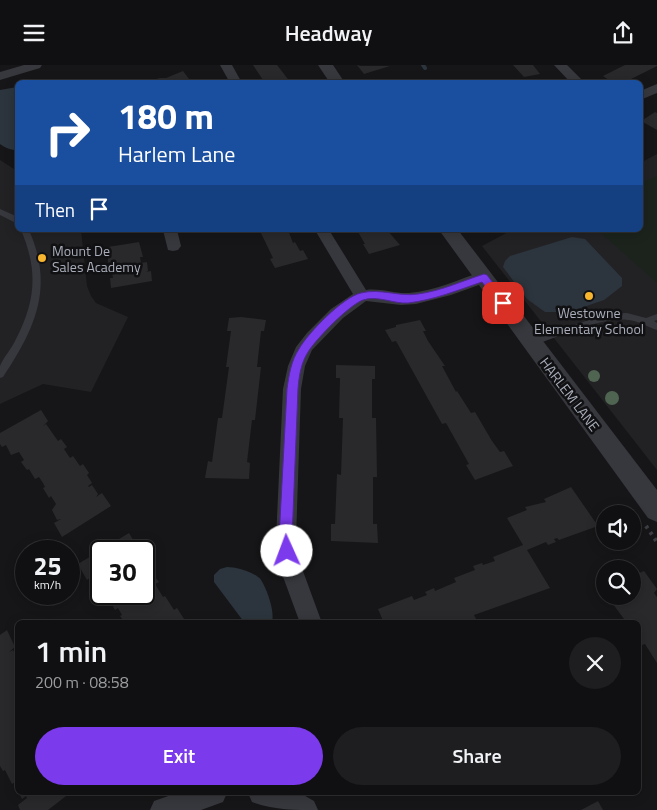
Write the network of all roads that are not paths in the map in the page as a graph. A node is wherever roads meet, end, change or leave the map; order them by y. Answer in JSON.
{"nodes":[{"id":1,"x":36,"y":65,"type":"edge"},
{"id":2,"x":226,"y":65,"type":"edge"},
{"id":3,"x":325,"y":65,"type":"edge"},
{"id":4,"x":560,"y":65,"type":"edge"},
{"id":5,"x":0,"y":76,"type":"edge"},
{"id":6,"x":234,"y":80,"type":"edge"},
{"id":7,"x":336,"y":80,"type":"edge"},
{"id":8,"x":576,"y":80,"type":"edge"},
{"id":9,"x":657,"y":88,"type":"edge"},
{"id":10,"x":643,"y":95,"type":"edge"},
{"id":11,"x":0,"y":212,"type":"edge"},
{"id":12,"x":15,"y":219,"type":"edge"},
{"id":13,"x":26,"y":232,"type":"edge"},
{"id":14,"x":170,"y":232,"type":"edge"},
{"id":15,"x":323,"y":232,"type":"edge"},
{"id":16,"x":450,"y":232,"type":"edge"},
{"id":17,"x":173,"y":246,"type":"dead end"},
{"id":18,"x":484,"y":277,"type":"junction"},
{"id":19,"x":362,"y":296,"type":"junction"},
{"id":20,"x":657,"y":317,"type":"edge"},
{"id":21,"x":646,"y":321,"type":"junction"},
{"id":22,"x":657,"y":327,"type":"edge"},
{"id":23,"x":532,"y":342,"type":"junction"},
{"id":24,"x":0,"y":374,"type":"edge"},
{"id":25,"x":657,"y":510,"type":"edge"},
{"id":26,"x":309,"y":620,"type":"edge"},
{"id":27,"x":208,"y":795,"type":"edge"},
{"id":28,"x":274,"y":795,"type":"edge"},
{"id":29,"x":305,"y":803,"type":"edge"},
{"id":30,"x":163,"y":810,"type":"edge"}],
"edges":[{"from":1,"to":5,"type":"street"},
{"from":2,"to":6,"type":"street"},
{"from":3,"to":7,"type":"street"},
{"from":4,"to":8,"type":"street"},
{"from":9,"to":10,"type":"street"},
{"from":11,"to":12,"type":"lane"},
{"from":13,"to":24,"type":"lane"},
{"from":14,"to":17,"type":"street"},
{"from":15,"to":19,"type":"street"},
{"from":16,"to":18,"type":"street","name":"HARLEM LANE"},
{"from":18,"to":19,"type":"street"},
{"from":18,"to":23,"type":"street","name":"HARLEM LANE"},
{"from":19,"to":26,"type":"street"},
{"from":20,"to":21,"type":"lane"},
{"from":21,"to":22,"type":"lane"},
{"from":21,"to":23,"type":"lane"},
{"from":23,"to":25,"type":"street","name":"HARLEM LANE"},
{"from":27,"to":30,"type":"street"},
{"from":28,"to":29,"type":"street"}]}
